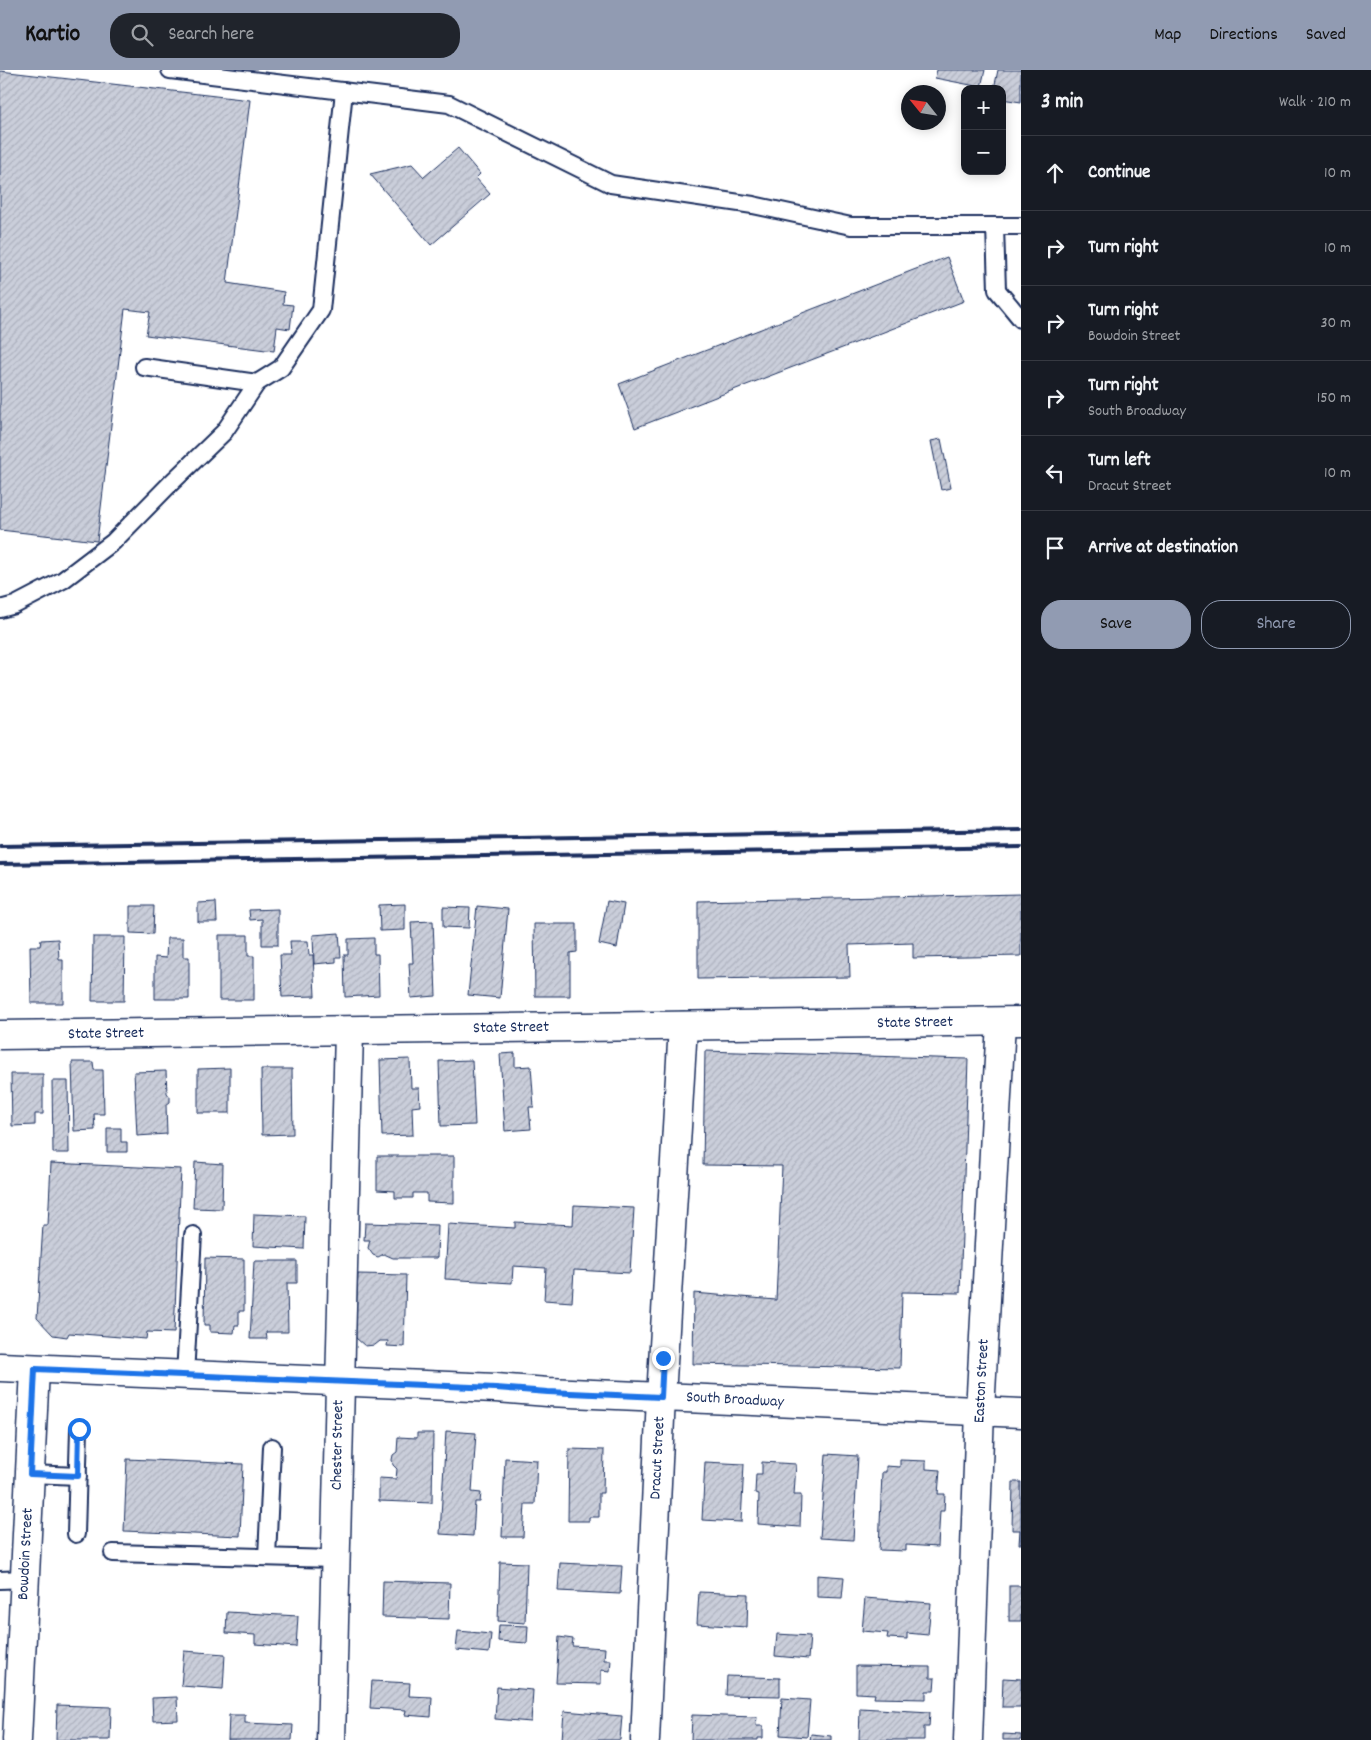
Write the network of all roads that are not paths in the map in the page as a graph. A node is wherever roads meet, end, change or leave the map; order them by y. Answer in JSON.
{"nodes":[{"id":1,"x":170,"y":70,"type":"edge"},
{"id":2,"x":344,"y":92,"type":"junction"},
{"id":3,"x":995,"y":226,"type":"junction"},
{"id":4,"x":1021,"y":226,"type":"edge"},
{"id":5,"x":1021,"y":319,"type":"edge"},
{"id":6,"x":144,"y":367,"type":"dead end"},
{"id":7,"x":257,"y":382,"type":"junction"},
{"id":8,"x":0,"y":609,"type":"edge"},
{"id":9,"x":1011,"y":1021,"type":"edge"},
{"id":10,"x":683,"y":1026,"type":"junction"},
{"id":11,"x":349,"y":1030,"type":"junction"},
{"id":12,"x":0,"y":1035,"type":"edge"},
{"id":13,"x":193,"y":1235,"type":"dead end"},
{"id":14,"x":0,"y":1367,"type":"edge"},
{"id":15,"x":35,"y":1369,"type":"junction"},
{"id":16,"x":185,"y":1375,"type":"junction"},
{"id":17,"x":340,"y":1381,"type":"junction"},
{"id":18,"x":661,"y":1397,"type":"junction"},
{"id":19,"x":980,"y":1411,"type":"junction"},
{"id":20,"x":1021,"y":1412,"type":"edge"},
{"id":21,"x":79,"y":1429,"type":"dead end"},
{"id":22,"x":272,"y":1448,"type":"dead end"},
{"id":23,"x":30,"y":1474,"type":"junction"},
{"id":24,"x":78,"y":1476,"type":"junction"},
{"id":25,"x":76,"y":1534,"type":"dead end"},
{"id":26,"x":113,"y":1552,"type":"dead end"},
{"id":27,"x":267,"y":1557,"type":"junction"},
{"id":28,"x":335,"y":1559,"type":"junction"},
{"id":29,"x":13,"y":1579,"type":"edge"},
{"id":30,"x":17,"y":1740,"type":"edge"},
{"id":31,"x":331,"y":1740,"type":"edge"},
{"id":32,"x":645,"y":1740,"type":"edge"},
{"id":33,"x":968,"y":1740,"type":"edge"}],
"edges":[{"from":1,"to":2,"type":"lane"},
{"from":2,"to":3,"type":"lane"},
{"from":2,"to":7,"type":"lane"},
{"from":3,"to":4,"type":"lane"},
{"from":3,"to":5,"type":"lane"},
{"from":6,"to":7,"type":"lane"},
{"from":7,"to":8,"type":"lane"},
{"from":9,"to":10,"type":"street","name":"State Street"},
{"from":9,"to":19,"type":"street","name":"Easton Street"},
{"from":10,"to":11,"type":"street","name":"State Street"},
{"from":10,"to":18,"type":"street","name":"Dracut Street"},
{"from":11,"to":12,"type":"street","name":"State Street"},
{"from":11,"to":17,"type":"street","name":"Chester Street"},
{"from":13,"to":16,"type":"lane"},
{"from":14,"to":15,"type":"street","name":"South Broadway"},
{"from":15,"to":16,"type":"street","name":"South Broadway"},
{"from":15,"to":23,"type":"street","name":"Bowdoin Street"},
{"from":16,"to":17,"type":"street","name":"South Broadway"},
{"from":17,"to":18,"type":"street","name":"South Broadway"},
{"from":17,"to":28,"type":"street","name":"Chester Street"},
{"from":18,"to":19,"type":"street","name":"South Broadway"},
{"from":18,"to":32,"type":"street","name":"Dracut Street"},
{"from":19,"to":20,"type":"street","name":"South Broadway"},
{"from":19,"to":33,"type":"street","name":"Easton Street"},
{"from":21,"to":24,"type":"lane"},
{"from":22,"to":27,"type":"lane"},
{"from":23,"to":24,"type":"lane"},
{"from":23,"to":29,"type":"street","name":"Bowdoin Street"},
{"from":24,"to":25,"type":"lane"},
{"from":26,"to":27,"type":"lane"},
{"from":27,"to":28,"type":"lane"},
{"from":28,"to":31,"type":"street","name":"Chester Street"},
{"from":29,"to":30,"type":"street","name":"Bowdoin Street"}]}
